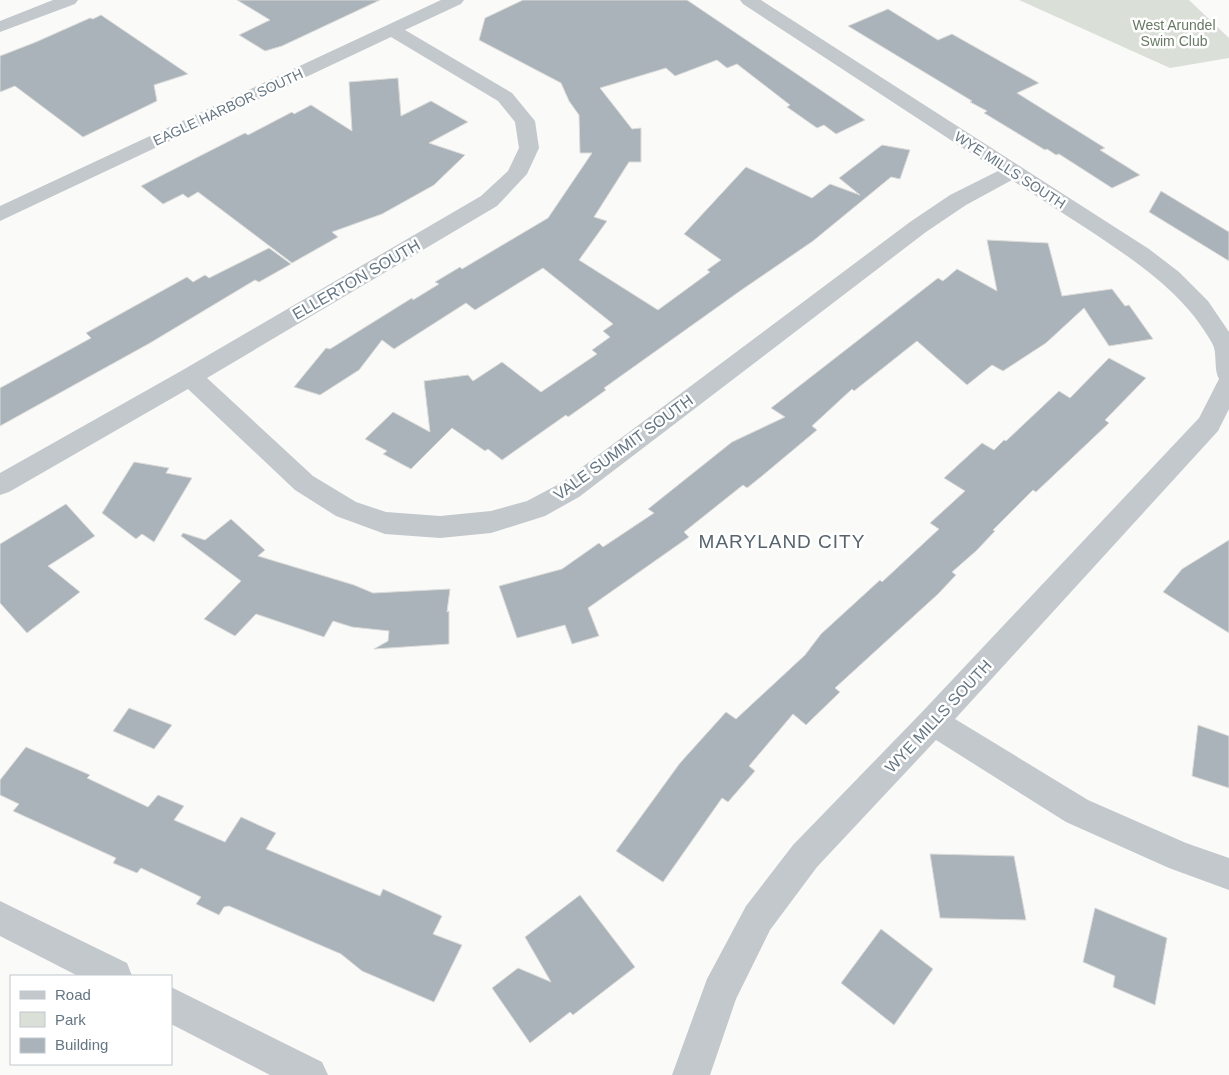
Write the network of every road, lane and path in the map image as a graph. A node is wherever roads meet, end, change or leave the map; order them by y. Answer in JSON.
{"nodes":[{"id":1,"x":69,"y":0,"type":"edge"},
{"id":2,"x":455,"y":0,"type":"edge"},
{"id":3,"x":749,"y":0,"type":"edge"},
{"id":4,"x":0,"y":28,"type":"edge"},
{"id":5,"x":392,"y":30,"type":"junction"},
{"id":6,"x":1012,"y":172,"type":"junction"},
{"id":7,"x":0,"y":214,"type":"edge"},
{"id":8,"x":1229,"y":375,"type":"edge"},
{"id":9,"x":190,"y":377,"type":"junction"},
{"id":10,"x":1229,"y":384,"type":"edge"},
{"id":11,"x":0,"y":485,"type":"edge"},
{"id":12,"x":933,"y":722,"type":"junction"},
{"id":13,"x":1229,"y":874,"type":"edge"},
{"id":14,"x":0,"y":918,"type":"edge"},
{"id":15,"x":112,"y":975,"type":"edge"},
{"id":16,"x":172,"y":1006,"type":"edge"},
{"id":17,"x":309,"y":1075,"type":"edge"},
{"id":18,"x":690,"y":1075,"type":"edge"}],
"edges":[{"from":1,"to":4,"type":"street"},
{"from":2,"to":5,"type":"street","name":"EAGLE HARBOR SOUTH"},
{"from":3,"to":6,"type":"street","name":"WYE MILLS SOUTH"},
{"from":5,"to":7,"type":"street","name":"EAGLE HARBOR SOUTH"},
{"from":5,"to":9,"type":"street","name":"ELLERTON SOUTH"},
{"from":6,"to":8,"type":"street","name":"WYE MILLS SOUTH"},
{"from":6,"to":9,"type":"street","name":"VALE SUMMIT SOUTH"},
{"from":9,"to":11,"type":"street","name":"ELLERTON SOUTH"},
{"from":10,"to":12,"type":"street","name":"WYE MILLS SOUTH"},
{"from":12,"to":13,"type":"street"},
{"from":12,"to":18,"type":"street","name":"WYE MILLS SOUTH"},
{"from":14,"to":15,"type":"street"},
{"from":16,"to":17,"type":"street"}]}
